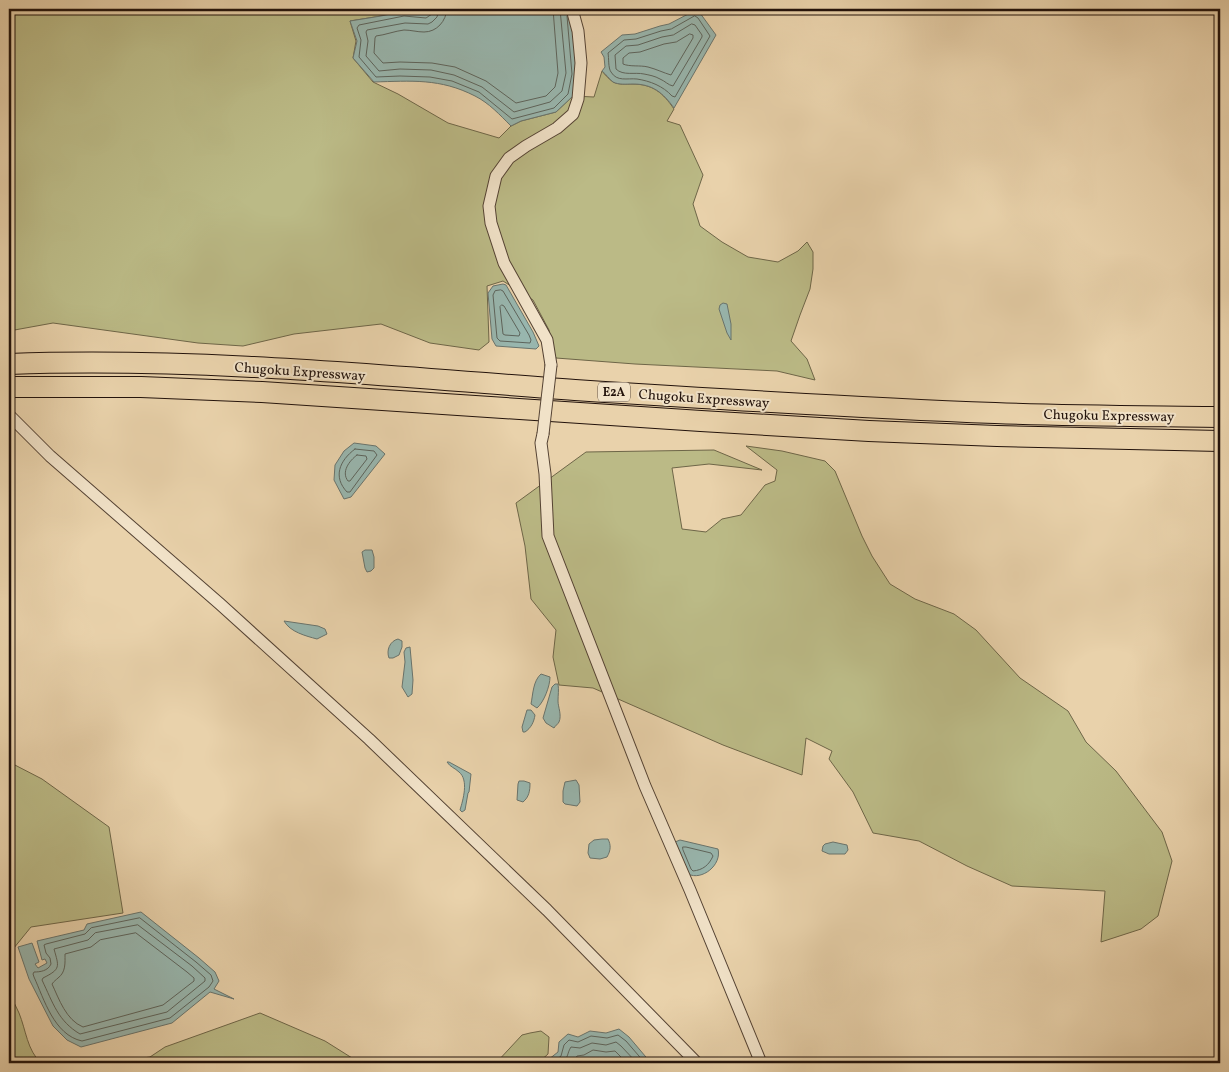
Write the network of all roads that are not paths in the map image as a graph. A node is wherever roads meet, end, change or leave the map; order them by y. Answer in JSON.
{"nodes":[{"id":1,"x":572,"y":9,"type":"edge"},
{"id":2,"x":9,"y":364,"type":"edge"},
{"id":3,"x":9,"y":387,"type":"edge"},
{"id":4,"x":9,"y":416,"type":"edge"},
{"id":5,"x":1220,"y":417,"type":"edge"},
{"id":6,"x":1220,"y":442,"type":"edge"},
{"id":7,"x":697,"y":1063,"type":"edge"},
{"id":8,"x":761,"y":1063,"type":"edge"}],
"edges":[{"from":1,"to":8,"type":"street","bridge":true},
{"from":2,"to":5,"type":"highway","name":"Chugoku Expressway","number":"E2A"},
{"from":3,"to":6,"type":"highway","name":"Chugoku Expressway","number":"E2A"},
{"from":4,"to":7,"type":"street"}]}
